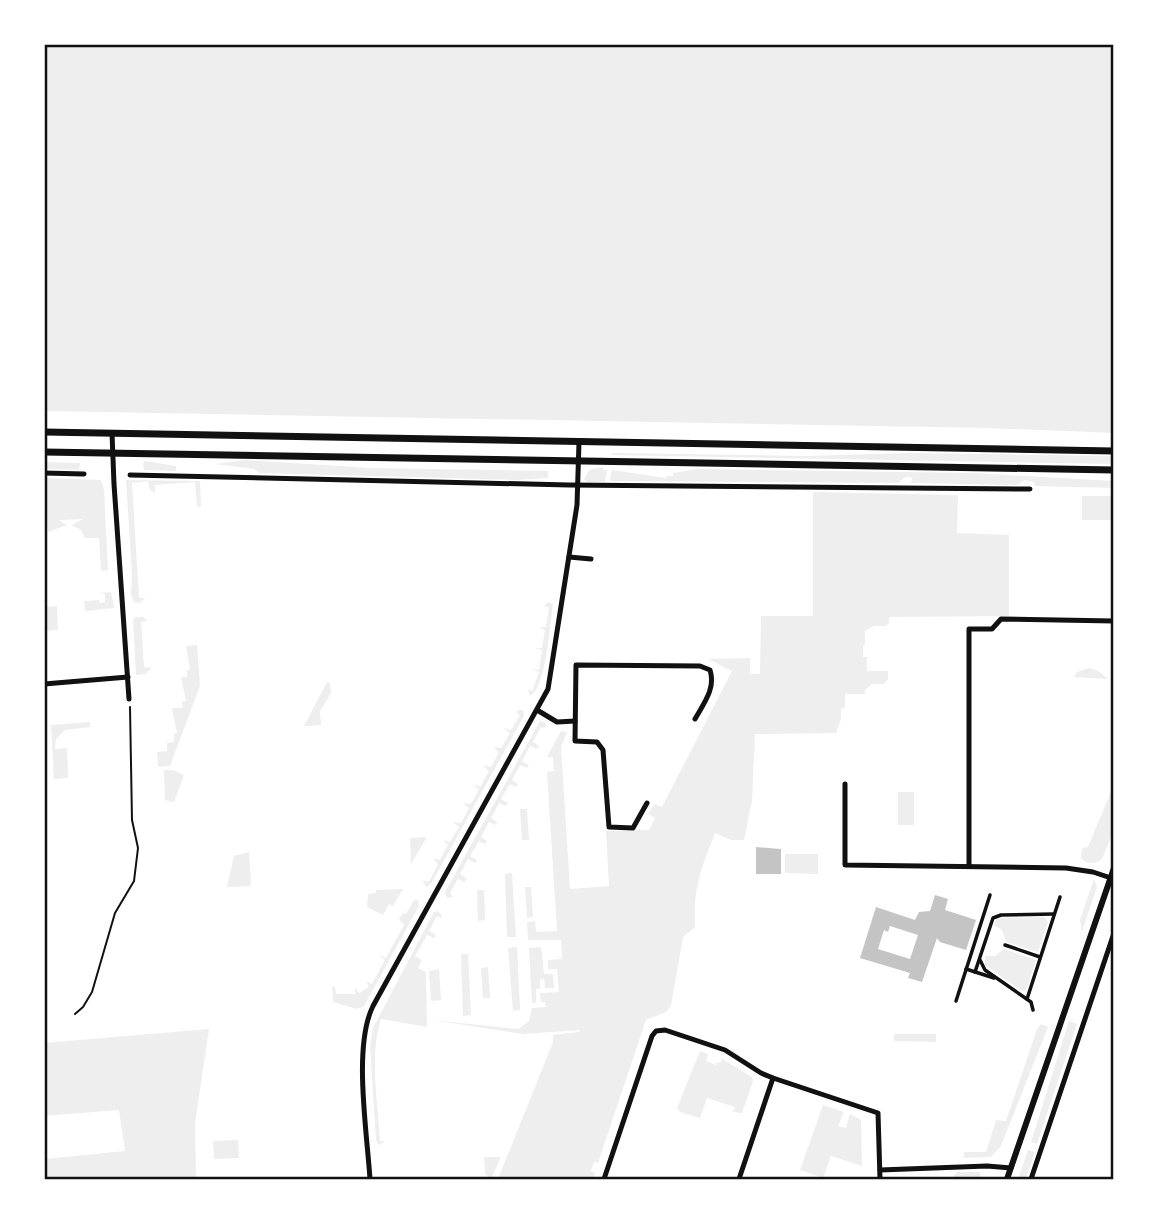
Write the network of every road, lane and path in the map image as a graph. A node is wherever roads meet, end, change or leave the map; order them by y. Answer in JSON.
{"nodes":[{"id":1,"x":44,"y":432,"type":"edge"},
{"id":2,"x":112,"y":433,"type":"junction"},
{"id":3,"x":579,"y":442,"type":"junction"},
{"id":4,"x":1114,"y":451,"type":"edge"},
{"id":5,"x":44,"y":452,"type":"edge"},
{"id":6,"x":112,"y":453,"type":"junction"},
{"id":7,"x":580,"y":460,"type":"junction"},
{"id":8,"x":1114,"y":470,"type":"edge"},
{"id":9,"x":44,"y":473,"type":"edge"},
{"id":10,"x":84,"y":474,"type":"dead end"},
{"id":11,"x":130,"y":475,"type":"dead end"},
{"id":12,"x":578,"y":485,"type":"junction"},
{"id":13,"x":1030,"y":489,"type":"dead end"},
{"id":14,"x":569,"y":557,"type":"junction"},
{"id":15,"x":591,"y":559,"type":"dead end"},
{"id":16,"x":1114,"y":621,"type":"edge"},
{"id":17,"x":128,"y":677,"type":"junction"},
{"id":18,"x":44,"y":684,"type":"edge"},
{"id":19,"x":129,"y":699,"type":"joint"},
{"id":20,"x":537,"y":710,"type":"junction"},
{"id":21,"x":695,"y":719,"type":"dead end"},
{"id":22,"x":575,"y":722,"type":"junction"},
{"id":23,"x":845,"y":784,"type":"dead end"},
{"id":24,"x":647,"y":803,"type":"dead end"},
{"id":25,"x":969,"y":866,"type":"junction"},
{"id":26,"x":1114,"y":868,"type":"edge"},
{"id":27,"x":1111,"y":878,"type":"junction"},
{"id":28,"x":990,"y":895,"type":"dead end"},
{"id":29,"x":1060,"y":897,"type":"dead end"},
{"id":30,"x":1054,"y":914,"type":"junction"},
{"id":31,"x":1114,"y":933,"type":"edge"},
{"id":32,"x":1005,"y":945,"type":"dead end"},
{"id":33,"x":1041,"y":957,"type":"junction"},
{"id":34,"x":980,"y":958,"type":"junction"},
{"id":35,"x":967,"y":970,"type":"junction"},
{"id":36,"x":975,"y":972,"type":"junction"},
{"id":37,"x":999,"y":980,"type":"junction"},
{"id":38,"x":1027,"y":999,"type":"junction"},
{"id":39,"x":956,"y":1001,"type":"dead end"},
{"id":40,"x":1033,"y":1010,"type":"dead end"},
{"id":41,"x":75,"y":1014,"type":"dead end"},
{"id":42,"x":773,"y":1078,"type":"junction"},
{"id":43,"x":1011,"y":1168,"type":"junction"},
{"id":44,"x":880,"y":1170,"type":"junction"},
{"id":45,"x":370,"y":1179,"type":"edge"},
{"id":46,"x":604,"y":1179,"type":"edge"},
{"id":47,"x":739,"y":1179,"type":"edge"},
{"id":48,"x":880,"y":1179,"type":"edge"},
{"id":49,"x":1007,"y":1179,"type":"edge"},
{"id":50,"x":1031,"y":1179,"type":"edge"}],
"edges":[{"from":1,"to":2,"type":"main road"},
{"from":2,"to":3,"type":"main road"},
{"from":2,"to":6,"type":"street"},
{"from":3,"to":4,"type":"main road"},
{"from":3,"to":7,"type":"street"},
{"from":5,"to":6,"type":"main road"},
{"from":6,"to":7,"type":"main road"},
{"from":6,"to":17,"type":"street"},
{"from":7,"to":8,"type":"main road"},
{"from":7,"to":12,"type":"street"},
{"from":9,"to":10,"type":"street"},
{"from":11,"to":12,"type":"street"},
{"from":12,"to":13,"type":"street"},
{"from":12,"to":14,"type":"street"},
{"from":14,"to":15,"type":"street"},
{"from":14,"to":20,"type":"street"},
{"from":16,"to":25,"type":"street"},
{"from":17,"to":18,"type":"street"},
{"from":17,"to":19,"type":"street"},
{"from":19,"to":41,"type":"path"},
{"from":20,"to":22,"type":"street"},
{"from":20,"to":45,"type":"street"},
{"from":21,"to":22,"type":"street"},
{"from":22,"to":24,"type":"street"},
{"from":23,"to":25,"type":"street"},
{"from":25,"to":27,"type":"street"},
{"from":26,"to":27,"type":"street"},
{"from":27,"to":43,"type":"street"},
{"from":28,"to":35,"type":"street"},
{"from":29,"to":30,"type":"street"},
{"from":30,"to":33,"type":"street"},
{"from":30,"to":34,"type":"street"},
{"from":31,"to":50,"type":"street"},
{"from":32,"to":33,"type":"street"},
{"from":33,"to":38,"type":"street"},
{"from":34,"to":36,"type":"street"},
{"from":34,"to":37,"type":"street"},
{"from":35,"to":36,"type":"street"},
{"from":35,"to":39,"type":"street"},
{"from":36,"to":37,"type":"street"},
{"from":37,"to":38,"type":"street"},
{"from":38,"to":40,"type":"street"},
{"from":42,"to":44,"type":"street"},
{"from":42,"to":46,"type":"street"},
{"from":42,"to":47,"type":"street"},
{"from":43,"to":44,"type":"street"},
{"from":43,"to":49,"type":"street"},
{"from":44,"to":48,"type":"street"}]}
